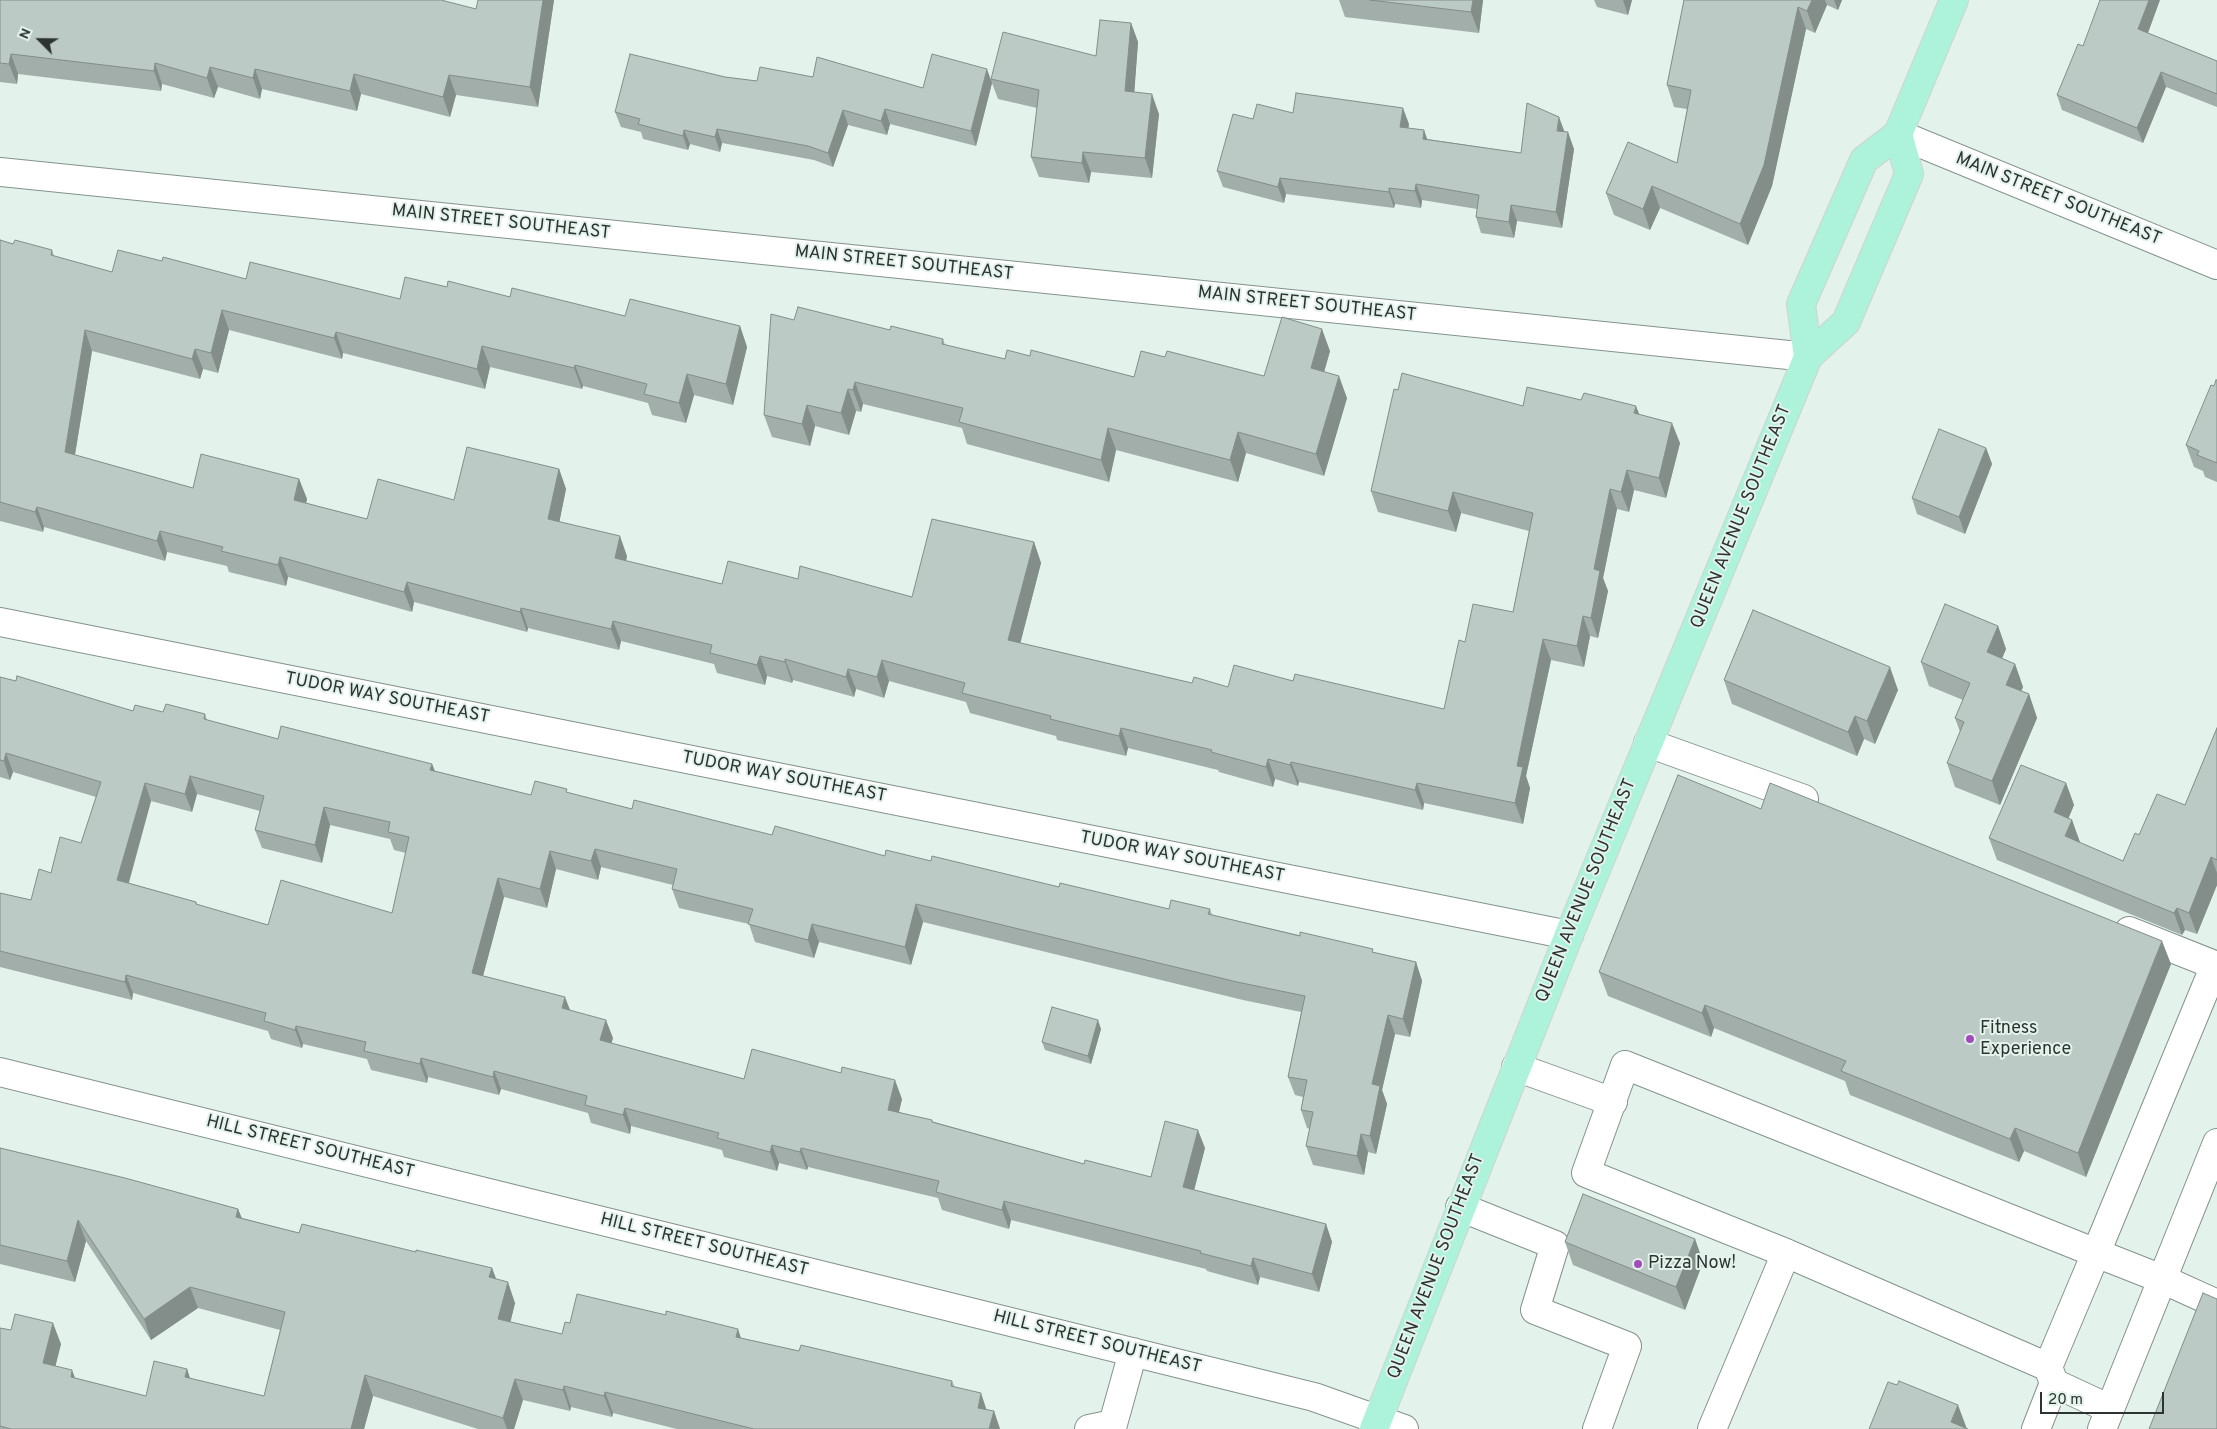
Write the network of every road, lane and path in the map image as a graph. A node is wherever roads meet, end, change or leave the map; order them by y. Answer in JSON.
{"nodes":[{"id":1,"x":1954,"y":0,"type":"edge"},
{"id":2,"x":1898,"y":134,"type":"junction"},
{"id":3,"x":0,"y":172,"type":"edge"},
{"id":4,"x":2217,"y":265,"type":"edge"},
{"id":5,"x":1808,"y":357,"type":"junction"},
{"id":6,"x":0,"y":622,"type":"edge"},
{"id":7,"x":1648,"y":743,"type":"junction"},
{"id":8,"x":1826,"y":807,"type":"edge"},
{"id":9,"x":2106,"y":921,"type":"edge"},
{"id":10,"x":1569,"y":935,"type":"junction"},
{"id":11,"x":2216,"y":966,"type":"edge"},
{"id":12,"x":1516,"y":1067,"type":"junction"},
{"id":13,"x":0,"y":1072,"type":"edge"},
{"id":14,"x":1613,"y":1102,"type":"junction"},
{"id":15,"x":2217,"y":1143,"type":"edge"},
{"id":16,"x":1460,"y":1207,"type":"junction"},
{"id":17,"x":1786,"y":1253,"type":"junction"},
{"id":18,"x":2096,"y":1253,"type":"junction"},
{"id":19,"x":2162,"y":1279,"type":"junction"},
{"id":20,"x":2217,"y":1304,"type":"edge"},
{"id":21,"x":1133,"y":1352,"type":"junction"},
{"id":22,"x":2051,"y":1375,"type":"junction"},
{"id":23,"x":2106,"y":1419,"type":"edge"},
{"id":24,"x":1376,"y":1424,"type":"edge"},
{"id":25,"x":1109,"y":1427,"type":"edge"},
{"id":26,"x":1404,"y":1429,"type":"edge"},
{"id":27,"x":1597,"y":1429,"type":"edge"},
{"id":28,"x":1712,"y":1429,"type":"edge"},
{"id":29,"x":2036,"y":1429,"type":"edge"}],
"edges":[{"from":1,"to":2,"type":"main road","name":"QUEEN AVENUE SOUTHEAST"},
{"from":2,"to":4,"type":"street","name":"MAIN STREET SOUTHEAST"},
{"from":2,"to":5,"type":"main road","name":"QUEEN AVENUE SOUTHEAST"},
{"from":2,"to":5,"type":"main road","name":"QUEEN AVENUE SOUTHEAST"},
{"from":3,"to":5,"type":"street","name":"MAIN STREET SOUTHEAST"},
{"from":5,"to":7,"type":"main road","name":"QUEEN AVENUE SOUTHEAST"},
{"from":6,"to":10,"type":"street","name":"TUDOR WAY SOUTHEAST"},
{"from":7,"to":8,"type":"street"},
{"from":7,"to":10,"type":"main road","name":"QUEEN AVENUE SOUTHEAST"},
{"from":9,"to":11,"type":"street"},
{"from":10,"to":12,"type":"main road","name":"QUEEN AVENUE SOUTHEAST"},
{"from":11,"to":18,"type":"street"},
{"from":12,"to":14,"type":"street"},
{"from":12,"to":16,"type":"main road","name":"QUEEN AVENUE SOUTHEAST"},
{"from":13,"to":21,"type":"street","name":"HILL STREET SOUTHEAST"},
{"from":14,"to":17,"type":"street"},
{"from":14,"to":18,"type":"street"},
{"from":15,"to":19,"type":"street"},
{"from":16,"to":24,"type":"main road","name":"QUEEN AVENUE SOUTHEAST"},
{"from":16,"to":27,"type":"street"},
{"from":17,"to":22,"type":"street"},
{"from":17,"to":28,"type":"street"},
{"from":18,"to":19,"type":"street"},
{"from":18,"to":22,"type":"street"},
{"from":19,"to":20,"type":"street"},
{"from":19,"to":23,"type":"street"},
{"from":21,"to":24,"type":"street","name":"HILL STREET SOUTHEAST"},
{"from":21,"to":25,"type":"street"},
{"from":22,"to":23,"type":"street"},
{"from":22,"to":29,"type":"street"},
{"from":24,"to":26,"type":"street","name":"HILL STREET SOUTHEAST"}]}
